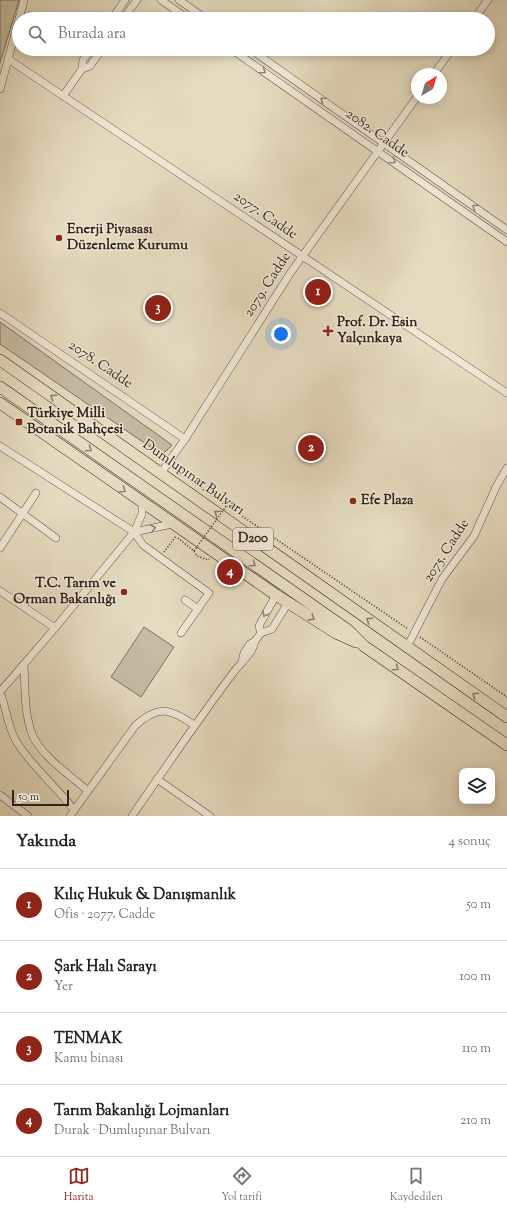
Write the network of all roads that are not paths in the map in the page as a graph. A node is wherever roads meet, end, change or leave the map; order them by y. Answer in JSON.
{"nodes":[{"id":1,"x":24,"y":0,"type":"edge"},
{"id":2,"x":125,"y":0,"type":"edge"},
{"id":3,"x":137,"y":0,"type":"edge"},
{"id":4,"x":160,"y":0,"type":"edge"},
{"id":5,"x":179,"y":0,"type":"edge"},
{"id":6,"x":488,"y":0,"type":"edge"},
{"id":7,"x":21,"y":12,"type":"edge"},
{"id":8,"x":117,"y":12,"type":"edge"},
{"id":9,"x":128,"y":12,"type":"edge"},
{"id":10,"x":178,"y":12,"type":"edge"},
{"id":11,"x":196,"y":12,"type":"edge"},
{"id":12,"x":479,"y":12,"type":"edge"},
{"id":13,"x":12,"y":44,"type":"edge"},
{"id":14,"x":86,"y":56,"type":"edge"},
{"id":15,"x":97,"y":56,"type":"edge"},
{"id":16,"x":241,"y":56,"type":"edge"},
{"id":17,"x":260,"y":56,"type":"edge"},
{"id":18,"x":447,"y":56,"type":"edge"},
{"id":19,"x":8,"y":59,"type":"junction"},
{"id":20,"x":438,"y":68,"type":"edge"},
{"id":21,"x":82,"y":69,"type":"junction"},
{"id":22,"x":0,"y":89,"type":"edge"},
{"id":23,"x":63,"y":96,"type":"junction"},
{"id":24,"x":412,"y":104,"type":"edge"},
{"id":25,"x":384,"y":142,"type":"junction"},
{"id":26,"x":378,"y":151,"type":"junction"},
{"id":27,"x":507,"y":230,"type":"edge"},
{"id":28,"x":507,"y":242,"type":"edge"},
{"id":29,"x":302,"y":256,"type":"junction"},
{"id":30,"x":0,"y":313,"type":"edge"},
{"id":31,"x":0,"y":360,"type":"edge"},
{"id":32,"x":0,"y":387,"type":"edge"},
{"id":33,"x":507,"y":393,"type":"edge"},
{"id":34,"x":0,"y":402,"type":"edge"},
{"id":35,"x":185,"y":439,"type":"junction"},
{"id":36,"x":0,"y":446,"type":"edge"},
{"id":37,"x":507,"y":468,"type":"edge"},
{"id":38,"x":164,"y":469,"type":"junction"},
{"id":39,"x":36,"y":493,"type":"dead end"},
{"id":40,"x":0,"y":497,"type":"edge"},
{"id":41,"x":142,"y":503,"type":"junction"},
{"id":42,"x":23,"y":513,"type":"junction"},
{"id":43,"x":176,"y":528,"type":"junction"},
{"id":44,"x":134,"y":532,"type":"junction"},
{"id":45,"x":56,"y":538,"type":"dead end"},
{"id":46,"x":0,"y":548,"type":"edge"},
{"id":47,"x":0,"y":591,"type":"edge"},
{"id":48,"x":276,"y":595,"type":"junction"},
{"id":49,"x":185,"y":600,"type":"dead end"},
{"id":50,"x":288,"y":603,"type":"junction"},
{"id":51,"x":198,"y":609,"type":"junction"},
{"id":52,"x":55,"y":628,"type":"junction"},
{"id":53,"x":181,"y":633,"type":"dead end"},
{"id":54,"x":261,"y":634,"type":"junction"},
{"id":55,"x":364,"y":646,"type":"junction"},
{"id":56,"x":407,"y":647,"type":"junction"},
{"id":57,"x":24,"y":664,"type":"junction"},
{"id":58,"x":1,"y":698,"type":"edge"},
{"id":59,"x":507,"y":717,"type":"edge"},
{"id":60,"x":194,"y":725,"type":"junction"},
{"id":61,"x":488,"y":733,"type":"junction"},
{"id":62,"x":507,"y":745,"type":"edge"},
{"id":63,"x":507,"y":752,"type":"edge"},
{"id":64,"x":157,"y":779,"type":"junction"},
{"id":65,"x":88,"y":791,"type":"junction"},
{"id":66,"x":0,"y":795,"type":"edge"},
{"id":67,"x":72,"y":813,"type":"edge"},
{"id":68,"x":28,"y":816,"type":"edge"},
{"id":69,"x":132,"y":816,"type":"edge"},
{"id":70,"x":210,"y":816,"type":"edge"}],
"edges":[{"from":1,"to":7,"type":"street"},
{"from":2,"to":8,"type":"street"},
{"from":3,"to":9,"type":"street"},
{"from":4,"to":10,"type":"street"},
{"from":5,"to":11,"type":"street"},
{"from":6,"to":12,"type":"street"},
{"from":13,"to":19,"type":"street"},
{"from":14,"to":21,"type":"street"},
{"from":15,"to":21,"type":"street"},
{"from":16,"to":26,"type":"street","name":"2082. Cadde","one_way":true},
{"from":25,"to":17,"type":"street","name":"2082. Cadde","one_way":true},
{"from":18,"to":20,"type":"street"},
{"from":19,"to":22,"type":"street"},
{"from":19,"to":23,"type":"street","name":"2077. Cadde"},
{"from":21,"to":23,"type":"street"},
{"from":23,"to":29,"type":"street","name":"2077. Cadde"},
{"from":24,"to":25,"type":"street","name":"2079. Cadde"},
{"from":25,"to":26,"type":"street","name":"2079. Cadde"},
{"from":27,"to":25,"type":"street","name":"2082. Cadde","one_way":true},
{"from":26,"to":28,"type":"street","name":"2082. Cadde","one_way":true},
{"from":26,"to":29,"type":"street","name":"2079. Cadde"},
{"from":29,"to":33,"type":"street","name":"2077. Cadde"},
{"from":29,"to":35,"type":"street","name":"2079. Cadde"},
{"from":30,"to":35,"type":"street","name":"2078. Cadde"},
{"from":38,"to":31,"type":"highway","name":"Dumlupınar Bulvarı","number":"D200","one_way":true},
{"from":32,"to":55,"type":"highway","number":"D200","one_way":true},
{"from":34,"to":41,"type":"highway","one_way":true},
{"from":35,"to":38,"type":"street","name":"2079. Cadde"},
{"from":36,"to":44,"type":"street"},
{"from":37,"to":56,"type":"street","name":"2075. Cadde"},
{"from":56,"to":38,"type":"highway","name":"Dumlupınar Bulvarı","number":"D200","one_way":true},
{"from":39,"to":42,"type":"street"},
{"from":40,"to":42,"type":"street"},
{"from":41,"to":43,"type":"highway"},
{"from":41,"to":44,"type":"street"},
{"from":42,"to":45,"type":"street"},
{"from":42,"to":46,"type":"street"},
{"from":44,"to":43,"type":"street","one_way":true},
{"from":43,"to":48,"type":"highway"},
{"from":44,"to":51,"type":"street"},
{"from":44,"to":52,"type":"street"},
{"from":47,"to":52,"type":"street"},
{"from":48,"to":50,"type":"highway"},
{"from":48,"to":54,"type":"street","one_way":true},
{"from":49,"to":51,"type":"street"},
{"from":50,"to":54,"type":"street"},
{"from":50,"to":55,"type":"highway","one_way":true},
{"from":51,"to":53,"type":"street"},
{"from":52,"to":57,"type":"street"},
{"from":54,"to":60,"type":"street"},
{"from":55,"to":61,"type":"highway","number":"D200","one_way":true},
{"from":59,"to":56,"type":"highway","name":"Dumlupınar Bulvarı","number":"D200","one_way":true},
{"from":57,"to":58,"type":"street"},
{"from":57,"to":65,"type":"street"},
{"from":58,"to":67,"type":"street"},
{"from":60,"to":64,"type":"street"},
{"from":60,"to":65,"type":"street"},
{"from":61,"to":62,"type":"highway","number":"D200"},
{"from":61,"to":63,"type":"highway"},
{"from":64,"to":69,"type":"street"},
{"from":64,"to":70,"type":"street"},
{"from":65,"to":67,"type":"street"},
{"from":66,"to":68,"type":"street"}]}
